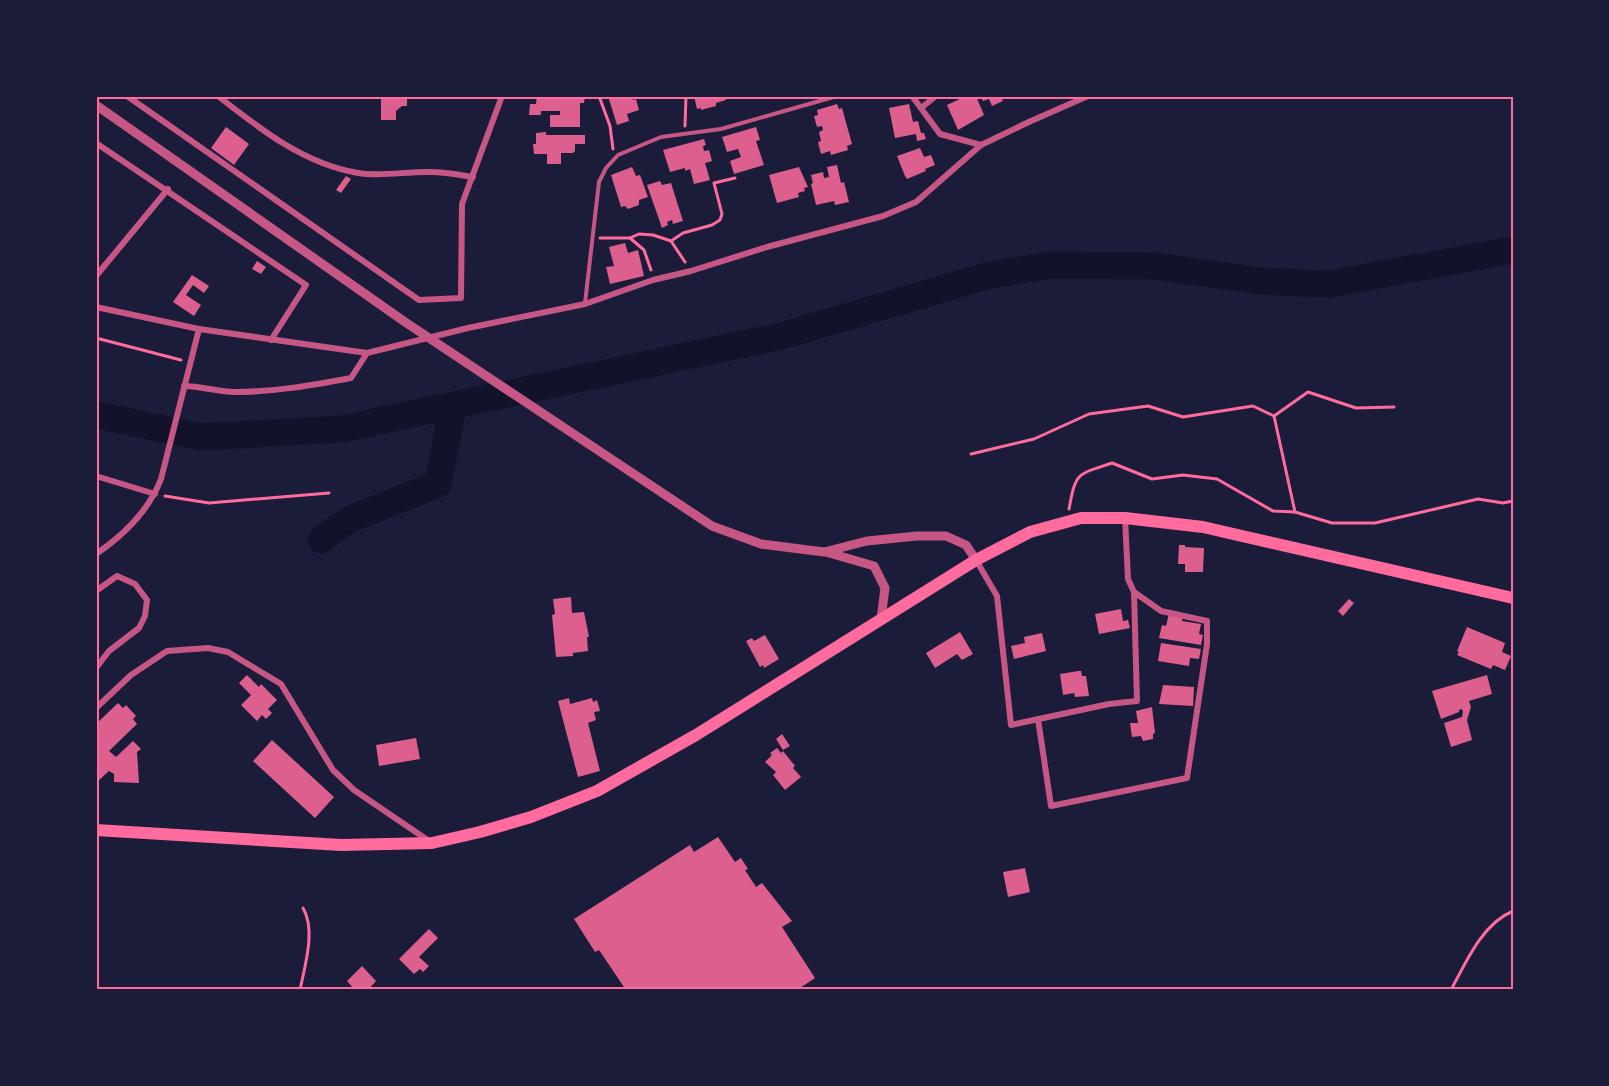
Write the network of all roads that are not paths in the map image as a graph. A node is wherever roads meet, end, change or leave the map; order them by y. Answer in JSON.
{"nodes":[{"id":1,"x":127,"y":96,"type":"edge"},
{"id":2,"x":218,"y":96,"type":"edge"},
{"id":3,"x":502,"y":96,"type":"edge"},
{"id":4,"x":837,"y":96,"type":"edge"},
{"id":5,"x":912,"y":96,"type":"edge"},
{"id":6,"x":936,"y":96,"type":"edge"},
{"id":7,"x":1088,"y":96,"type":"edge"},
{"id":8,"x":96,"y":105,"type":"edge"},
{"id":9,"x":921,"y":108,"type":"junction"},
{"id":10,"x":96,"y":143,"type":"edge"},
{"id":11,"x":981,"y":146,"type":"junction"},
{"id":12,"x":473,"y":177,"type":"junction"},
{"id":13,"x":168,"y":189,"type":"junction"},
{"id":14,"x":96,"y":276,"type":"edge"},
{"id":15,"x":585,"y":304,"type":"junction"},
{"id":16,"x":96,"y":307,"type":"edge"},
{"id":17,"x":199,"y":329,"type":"junction"},
{"id":18,"x":271,"y":340,"type":"junction"},
{"id":19,"x":367,"y":353,"type":"junction"},
{"id":20,"x":183,"y":389,"type":"junction"},
{"id":21,"x":96,"y":476,"type":"edge"},
{"id":22,"x":155,"y":494,"type":"junction"},
{"id":23,"x":1125,"y":518,"type":"junction"},
{"id":24,"x":824,"y":552,"type":"junction"},
{"id":25,"x":96,"y":554,"type":"edge"},
{"id":26,"x":976,"y":560,"type":"junction"},
{"id":27,"x":96,"y":591,"type":"edge"},
{"id":28,"x":1134,"y":592,"type":"junction"},
{"id":29,"x":1513,"y":598,"type":"edge"},
{"id":30,"x":881,"y":619,"type":"junction"},
{"id":31,"x":96,"y":668,"type":"edge"},
{"id":32,"x":96,"y":708,"type":"edge"},
{"id":33,"x":1038,"y":720,"type":"junction"},
{"id":34,"x":96,"y":830,"type":"edge"},
{"id":35,"x":432,"y":843,"type":"junction"}],
"edges":[{"from":1,"to":12,"type":"street"},
{"from":2,"to":12,"type":"street"},
{"from":3,"to":12,"type":"street"},
{"from":4,"to":15,"type":"lane"},
{"from":5,"to":9,"type":"street"},
{"from":6,"to":9,"type":"street"},
{"from":7,"to":11,"type":"street"},
{"from":8,"to":24,"type":"street"},
{"from":9,"to":11,"type":"street"},
{"from":10,"to":13,"type":"street"},
{"from":11,"to":15,"type":"street"},
{"from":13,"to":14,"type":"street"},
{"from":13,"to":18,"type":"street"},
{"from":15,"to":19,"type":"street"},
{"from":16,"to":17,"type":"street"},
{"from":17,"to":18,"type":"street"},
{"from":17,"to":20,"type":"street"},
{"from":18,"to":19,"type":"street"},
{"from":19,"to":20,"type":"street"},
{"from":20,"to":22,"type":"street"},
{"from":21,"to":22,"type":"street"},
{"from":22,"to":25,"type":"street"},
{"from":23,"to":26,"type":"main road"},
{"from":23,"to":28,"type":"street"},
{"from":23,"to":29,"type":"main road"},
{"from":24,"to":26,"type":"street"},
{"from":24,"to":30,"type":"street"},
{"from":26,"to":30,"type":"main road"},
{"from":26,"to":33,"type":"street"},
{"from":27,"to":31,"type":"street"},
{"from":28,"to":33,"type":"street"},
{"from":28,"to":33,"type":"street"},
{"from":30,"to":35,"type":"main road"},
{"from":32,"to":35,"type":"street"},
{"from":34,"to":35,"type":"main road"}]}
